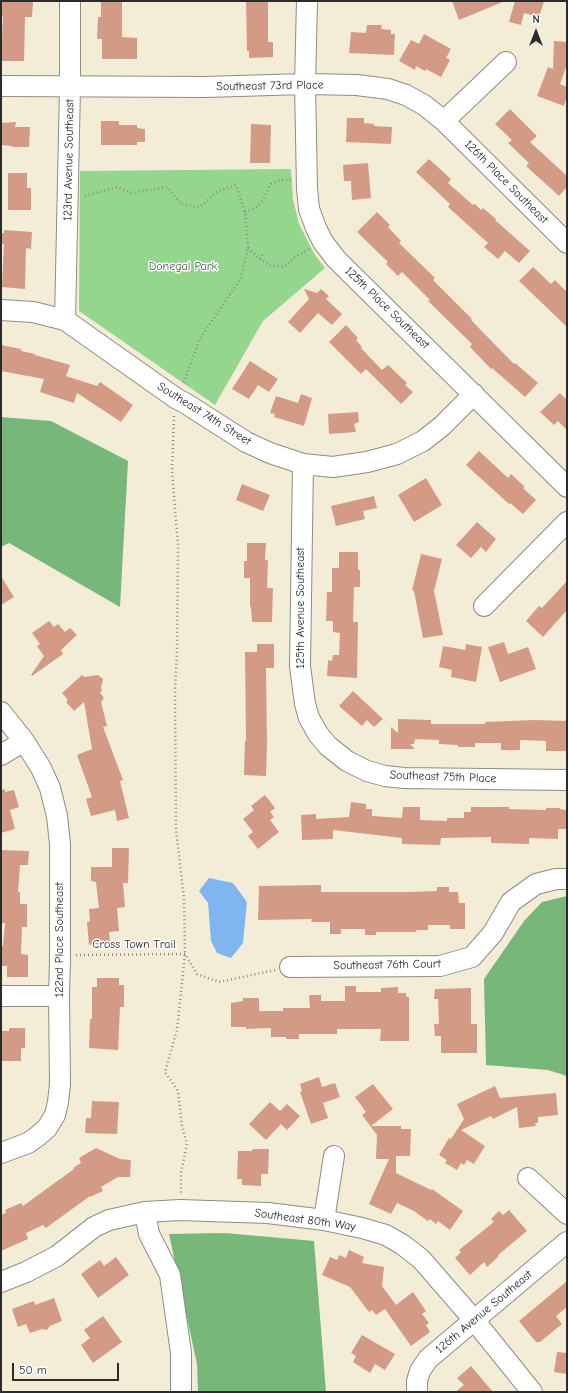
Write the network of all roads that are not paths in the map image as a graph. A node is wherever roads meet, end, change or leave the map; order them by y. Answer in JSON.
{"nodes":[{"id":1,"x":70,"y":1,"type":"edge"},
{"id":2,"x":307,"y":1,"type":"edge"},
{"id":3,"x":506,"y":62,"type":"dead end"},
{"id":4,"x":305,"y":84,"type":"junction"},
{"id":5,"x":1,"y":86,"type":"edge"},
{"id":6,"x":70,"y":87,"type":"junction"},
{"id":7,"x":444,"y":121,"type":"junction"},
{"id":8,"x":567,"y":243,"type":"edge"},
{"id":9,"x":1,"y":310,"type":"edge"},
{"id":10,"x":65,"y":320,"type":"junction"},
{"id":11,"x":474,"y":394,"type":"junction"},
{"id":12,"x":303,"y":464,"type":"junction"},
{"id":13,"x":567,"y":487,"type":"edge"},
{"id":14,"x":567,"y":522,"type":"edge"},
{"id":15,"x":484,"y":606,"type":"dead end"},
{"id":16,"x":1,"y":712,"type":"edge"},
{"id":17,"x":24,"y":741,"type":"junction"},
{"id":18,"x":328,"y":746,"type":"joint"},
{"id":19,"x":1,"y":755,"type":"edge"},
{"id":20,"x":567,"y":780,"type":"edge"},
{"id":21,"x":567,"y":879,"type":"edge"},
{"id":22,"x":290,"y":967,"type":"road end"},
{"id":23,"x":1,"y":996,"type":"edge"},
{"id":24,"x":59,"y":996,"type":"junction"},
{"id":25,"x":1,"y":1153,"type":"edge"},
{"id":26,"x":334,"y":1156,"type":"dead end"},
{"id":27,"x":528,"y":1178,"type":"dead end"},
{"id":28,"x":145,"y":1212,"type":"junction"},
{"id":29,"x":567,"y":1214,"type":"edge"},
{"id":30,"x":324,"y":1220,"type":"junction"},
{"id":31,"x":567,"y":1242,"type":"edge"},
{"id":32,"x":1,"y":1282,"type":"edge"},
{"id":33,"x":474,"y":1320,"type":"junction"},
{"id":34,"x":181,"y":1392,"type":"edge"},
{"id":35,"x":417,"y":1392,"type":"edge"},
{"id":36,"x":532,"y":1392,"type":"edge"}],
"edges":[{"from":1,"to":6,"type":"street","name":"123rd Avenue Southeast"},
{"from":2,"to":4,"type":"street"},
{"from":3,"to":7,"type":"street"},
{"from":4,"to":6,"type":"street","name":"Southeast 73rd Place"},
{"from":4,"to":7,"type":"street","name":"Southeast 73rd Place"},
{"from":4,"to":11,"type":"street","name":"125th Place Southeast"},
{"from":5,"to":6,"type":"street","name":"Southeast 73rd Place"},
{"from":6,"to":10,"type":"street","name":"123rd Avenue Southeast"},
{"from":7,"to":8,"type":"street","name":"126th Place Southeast"},
{"from":9,"to":10,"type":"street","name":"Southeast 74th Street"},
{"from":10,"to":12,"type":"street","name":"Southeast 74th Street"},
{"from":11,"to":12,"type":"street","name":"Southeast 74th Street"},
{"from":11,"to":13,"type":"street","name":"125th Place Southeast"},
{"from":12,"to":18,"type":"street","name":"125th Avenue Southeast"},
{"from":14,"to":15,"type":"street"},
{"from":16,"to":17,"type":"street","name":"122nd Place Southeast"},
{"from":17,"to":19,"type":"street"},
{"from":17,"to":24,"type":"street","name":"122nd Place Southeast"},
{"from":18,"to":20,"type":"street","name":"Southeast 75th Place"},
{"from":21,"to":22,"type":"street","name":"Southeast 76th Court"},
{"from":23,"to":24,"type":"street"},
{"from":24,"to":25,"type":"street","name":"122nd Place Southeast"},
{"from":26,"to":30,"type":"street"},
{"from":27,"to":29,"type":"street"},
{"from":28,"to":30,"type":"street","name":"Southeast 80th Way"},
{"from":28,"to":32,"type":"street","name":"Southeast 80th Way"},
{"from":28,"to":34,"type":"street"},
{"from":30,"to":33,"type":"street","name":"Southeast 80th Way"},
{"from":31,"to":33,"type":"street","name":"126th Avenue Southeast"},
{"from":33,"to":35,"type":"street","name":"126th Avenue Southeast"},
{"from":33,"to":36,"type":"street","name":"Southeast 80th Way"}]}
